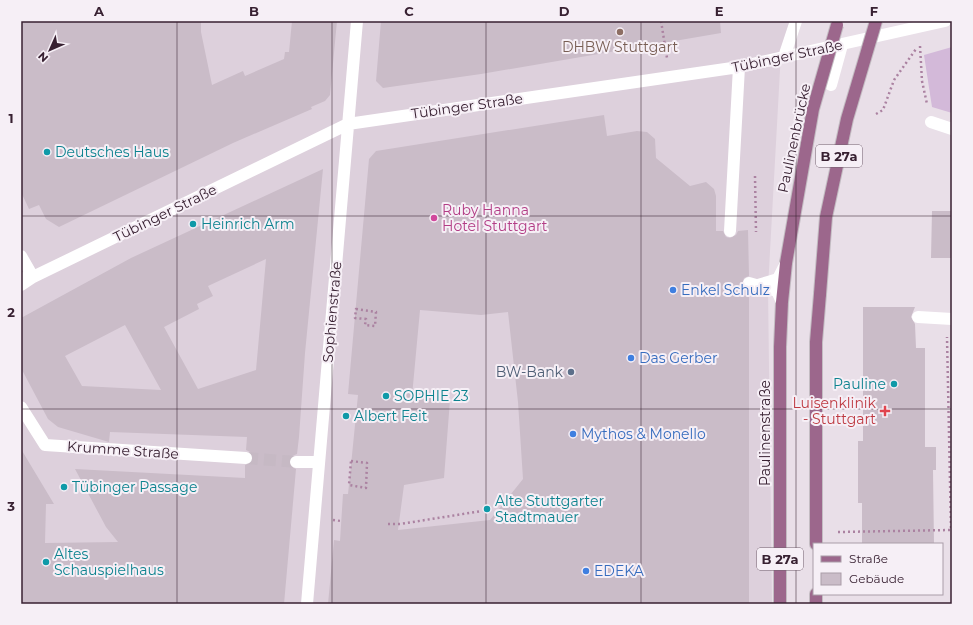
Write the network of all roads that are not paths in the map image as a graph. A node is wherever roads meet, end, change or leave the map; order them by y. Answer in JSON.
{"nodes":[{"id":1,"x":357,"y":21,"type":"edge"},
{"id":2,"x":796,"y":21,"type":"edge"},
{"id":3,"x":838,"y":21,"type":"edge"},
{"id":4,"x":876,"y":21,"type":"edge"},
{"id":5,"x":945,"y":21,"type":"edge"},
{"id":6,"x":915,"y":24,"type":"edge"},
{"id":7,"x":842,"y":45,"type":"junction"},
{"id":8,"x":784,"y":57,"type":"junction"},
{"id":9,"x":739,"y":67,"type":"junction"},
{"id":10,"x":831,"y":85,"type":"dead end"},
{"id":11,"x":931,"y":122,"type":"road end"},
{"id":12,"x":348,"y":124,"type":"junction"},
{"id":13,"x":952,"y":129,"type":"edge"},
{"id":14,"x":730,"y":231,"type":"dead end"},
{"id":15,"x":21,"y":256,"type":"edge"},
{"id":16,"x":786,"y":262,"type":"junction"},
{"id":17,"x":27,"y":277,"type":"edge"},
{"id":18,"x":21,"y":285,"type":"edge"},
{"id":19,"x":782,"y":302,"type":"junction"},
{"id":20,"x":918,"y":317,"type":"dead end"},
{"id":21,"x":950,"y":319,"type":"edge"},
{"id":22,"x":21,"y":407,"type":"edge"},
{"id":23,"x":246,"y":458,"type":"tunnel mouth"},
{"id":24,"x":296,"y":462,"type":"tunnel mouth"},
{"id":25,"x":319,"y":462,"type":"junction"},
{"id":26,"x":816,"y":543,"type":"edge"},
{"id":27,"x":307,"y":604,"type":"edge"},
{"id":28,"x":780,"y":604,"type":"edge"}],
"edges":[{"from":1,"to":12,"type":"street","name":"Sophienstraße"},
{"from":2,"to":8,"type":"street"},
{"from":3,"to":16,"type":"main road","name":"Paulinenbrücke","number":"B 27a","bridge":true},
{"from":4,"to":26,"type":"main road","number":"B 27a","bridge":true},
{"from":5,"to":6,"type":"street","name":"Tübinger Straße"},
{"from":6,"to":7,"type":"street","name":"Tübinger Straße"},
{"from":7,"to":8,"type":"street","name":"Tübinger Straße"},
{"from":7,"to":10,"type":"street"},
{"from":8,"to":9,"type":"street","name":"Tübinger Straße"},
{"from":9,"to":12,"type":"street","name":"Tübinger Straße"},
{"from":9,"to":14,"type":"street"},
{"from":11,"to":13,"type":"street"},
{"from":12,"to":17,"type":"street","name":"Tübinger Straße"},
{"from":12,"to":25,"type":"street","name":"Sophienstraße"},
{"from":15,"to":17,"type":"street"},
{"from":16,"to":19,"type":"main road","name":"Paulinenstraße","number":"B 27a"},
{"from":16,"to":19,"type":"street"},
{"from":17,"to":18,"type":"street","name":"Tübinger Straße"},
{"from":19,"to":28,"type":"main road","name":"Paulinenstraße","number":"B 27a"},
{"from":20,"to":21,"type":"street"},
{"from":22,"to":23,"type":"street","name":"Krumme Straße"},
{"from":24,"to":25,"type":"street"},
{"from":25,"to":27,"type":"street","name":"Sophienstraße"}]}
